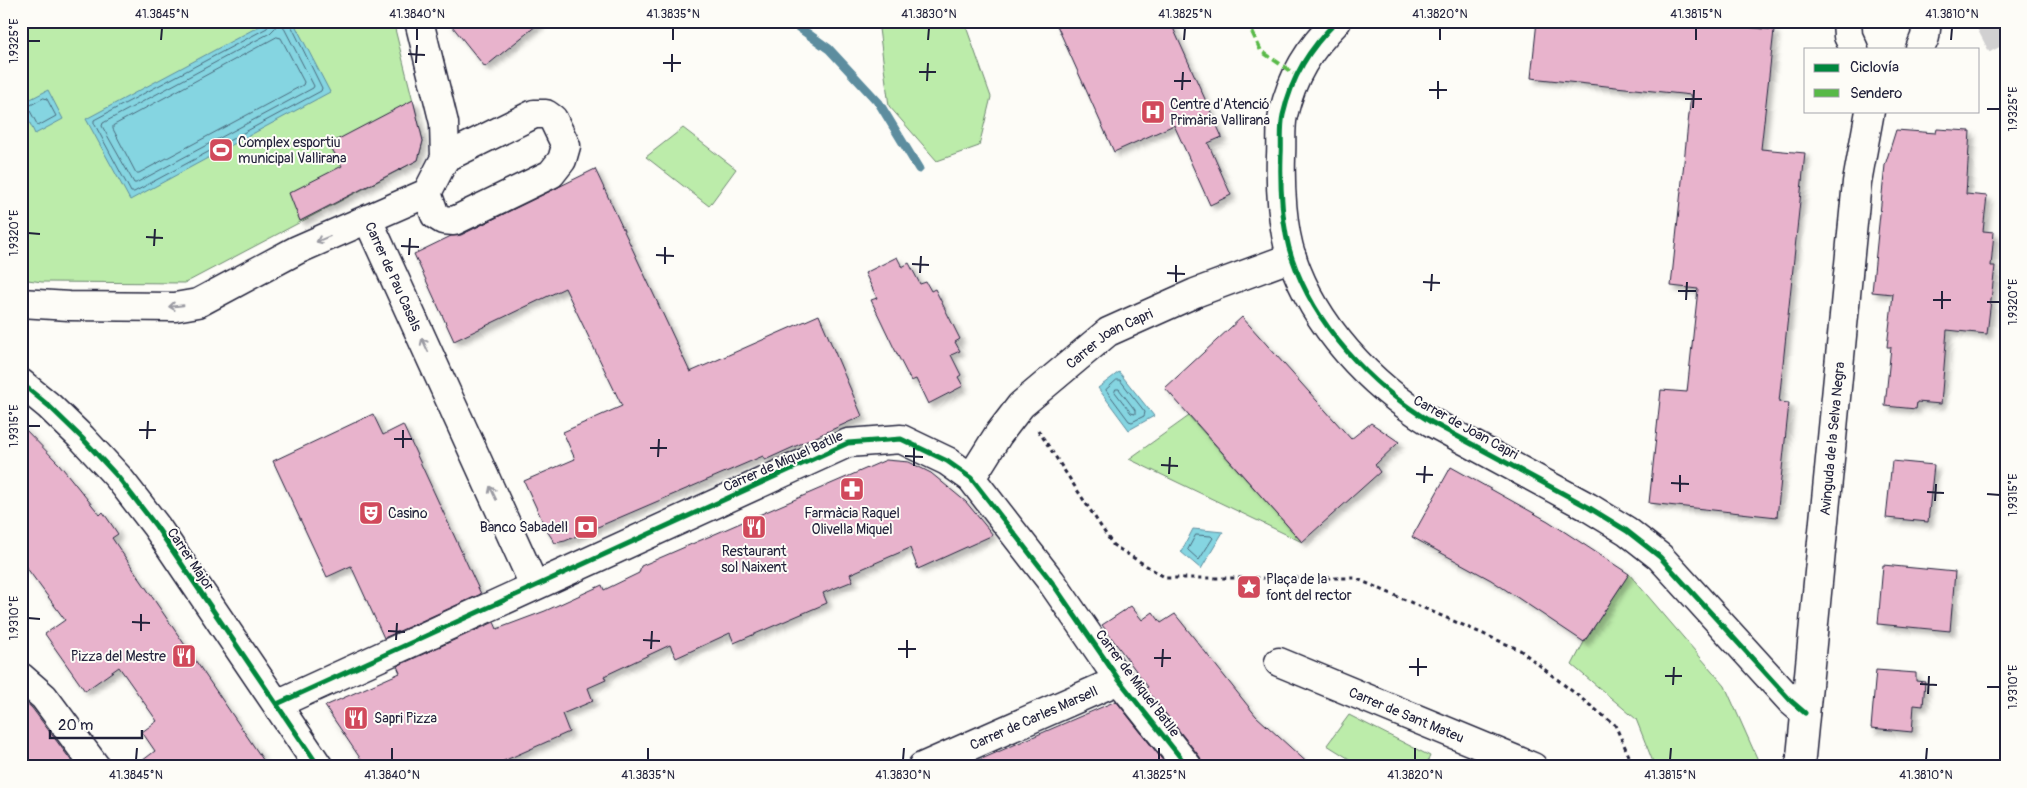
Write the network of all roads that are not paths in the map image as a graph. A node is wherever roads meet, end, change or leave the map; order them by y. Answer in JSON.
{"nodes":[{"id":1,"x":419,"y":21,"type":"edge"},
{"id":2,"x":1337,"y":21,"type":"edge"},
{"id":3,"x":1847,"y":21,"type":"edge"},
{"id":4,"x":1927,"y":21,"type":"edge"},
{"id":5,"x":1854,"y":48,"type":"edge"},
{"id":6,"x":1920,"y":48,"type":"edge"},
{"id":7,"x":1870,"y":112,"type":"edge"},
{"id":8,"x":444,"y":158,"type":"junction"},
{"id":9,"x":428,"y":193,"type":"junction"},
{"id":10,"x":368,"y":220,"type":"junction"},
{"id":11,"x":1292,"y":257,"type":"junction"},
{"id":12,"x":21,"y":303,"type":"edge"},
{"id":13,"x":21,"y":383,"type":"edge"},
{"id":14,"x":971,"y":478,"type":"junction"},
{"id":15,"x":534,"y":585,"type":"junction"},
{"id":16,"x":1279,"y":662,"type":"dead end"},
{"id":17,"x":21,"y":677,"type":"edge"},
{"id":18,"x":1119,"y":680,"type":"junction"},
{"id":19,"x":277,"y":704,"type":"junction"},
{"id":20,"x":1805,"y":713,"type":"junction"},
{"id":21,"x":96,"y":767,"type":"edge"},
{"id":22,"x":320,"y":767,"type":"edge"},
{"id":23,"x":922,"y":767,"type":"edge"},
{"id":24,"x":1188,"y":767,"type":"edge"},
{"id":25,"x":1533,"y":767,"type":"edge"},
{"id":26,"x":1800,"y":767,"type":"edge"}],
"edges":[{"from":1,"to":8,"type":"street"},
{"from":2,"to":11,"type":"street","name":"Carrer de Joan Capri"},
{"from":3,"to":5,"type":"street"},
{"from":4,"to":6,"type":"street"},
{"from":7,"to":20,"type":"street","name":"Avinguda de la Selva Negra"},
{"from":8,"to":9,"type":"street"},
{"from":8,"to":9,"type":"street"},
{"from":9,"to":10,"type":"street"},
{"from":10,"to":12,"type":"street","name":"Carrer de Pau Casals","one_way":true},
{"from":15,"to":10,"type":"street","name":"Carrer de Pau Casals","one_way":true},
{"from":11,"to":14,"type":"street","name":"Carrer Joan Capri"},
{"from":11,"to":20,"type":"street","name":"Carrer de Joan Capri"},
{"from":13,"to":19,"type":"street","name":"Carrer Major"},
{"from":14,"to":15,"type":"street","name":"Carrer de Miquel Batlle"},
{"from":14,"to":18,"type":"street","name":"Carrer de Miquel Batlle"},
{"from":15,"to":19,"type":"street","name":"Carrer de Miquel Batlle"},
{"from":16,"to":25,"type":"street","name":"Carrer de Sant Mateu"},
{"from":17,"to":21,"type":"street"},
{"from":18,"to":23,"type":"street","name":"Carrer de Carles Marsell"},
{"from":18,"to":24,"type":"street","name":"Carrer de Miquel Batlle"},
{"from":19,"to":22,"type":"street","name":"Carrer Major"},
{"from":20,"to":26,"type":"street","name":"Avinguda de la Selva Negra"}]}
